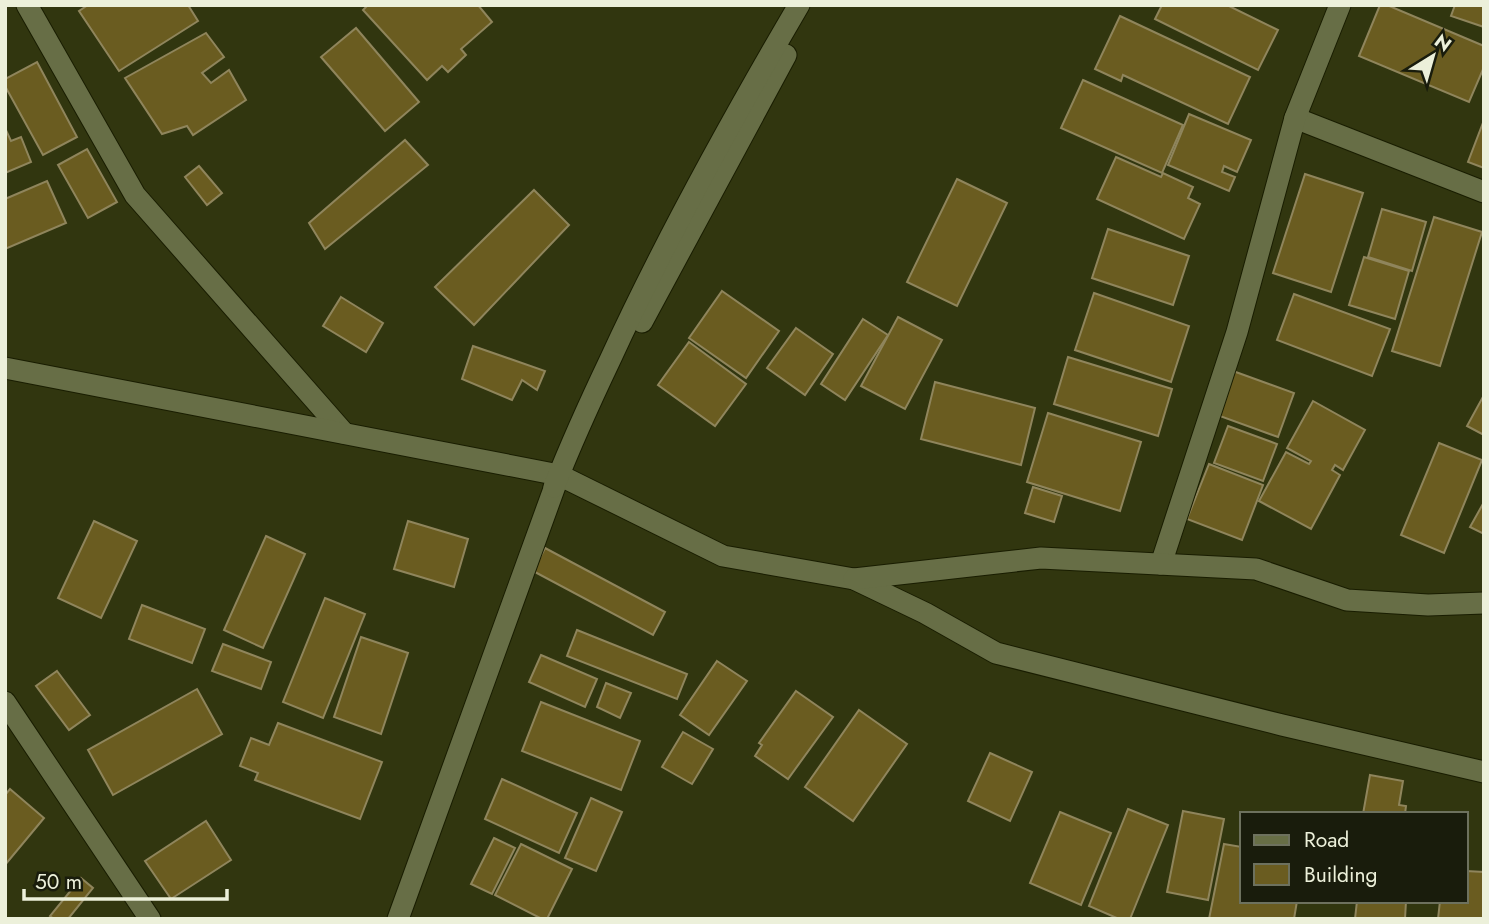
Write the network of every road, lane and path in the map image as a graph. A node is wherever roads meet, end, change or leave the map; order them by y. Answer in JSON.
{"nodes":[{"id":1,"x":27,"y":5,"type":"edge"},
{"id":2,"x":799,"y":5,"type":"edge"},
{"id":3,"x":813,"y":5,"type":"edge"},
{"id":4,"x":1340,"y":5,"type":"edge"},
{"id":5,"x":1295,"y":118,"type":"junction"},
{"id":6,"x":1484,"y":192,"type":"edge"},
{"id":7,"x":5,"y":368,"type":"edge"},
{"id":8,"x":344,"y":433,"type":"junction"},
{"id":9,"x":559,"y":474,"type":"junction"},
{"id":10,"x":1161,"y":564,"type":"junction"},
{"id":11,"x":854,"y":579,"type":"junction"},
{"id":12,"x":1484,"y":603,"type":"edge"},
{"id":13,"x":5,"y":702,"type":"edge"},
{"id":14,"x":1484,"y":772,"type":"edge"},
{"id":15,"x":150,"y":919,"type":"edge"},
{"id":16,"x":396,"y":919,"type":"edge"}],
"edges":[{"from":1,"to":8,"type":"street"},
{"from":2,"to":9,"type":"street"},
{"from":3,"to":9,"type":"street"},
{"from":4,"to":5,"type":"street"},
{"from":5,"to":6,"type":"street"},
{"from":5,"to":10,"type":"street"},
{"from":7,"to":8,"type":"street"},
{"from":8,"to":9,"type":"street"},
{"from":9,"to":11,"type":"street"},
{"from":9,"to":16,"type":"street"},
{"from":10,"to":11,"type":"street"},
{"from":10,"to":12,"type":"street"},
{"from":11,"to":14,"type":"street"},
{"from":13,"to":15,"type":"street"}]}
